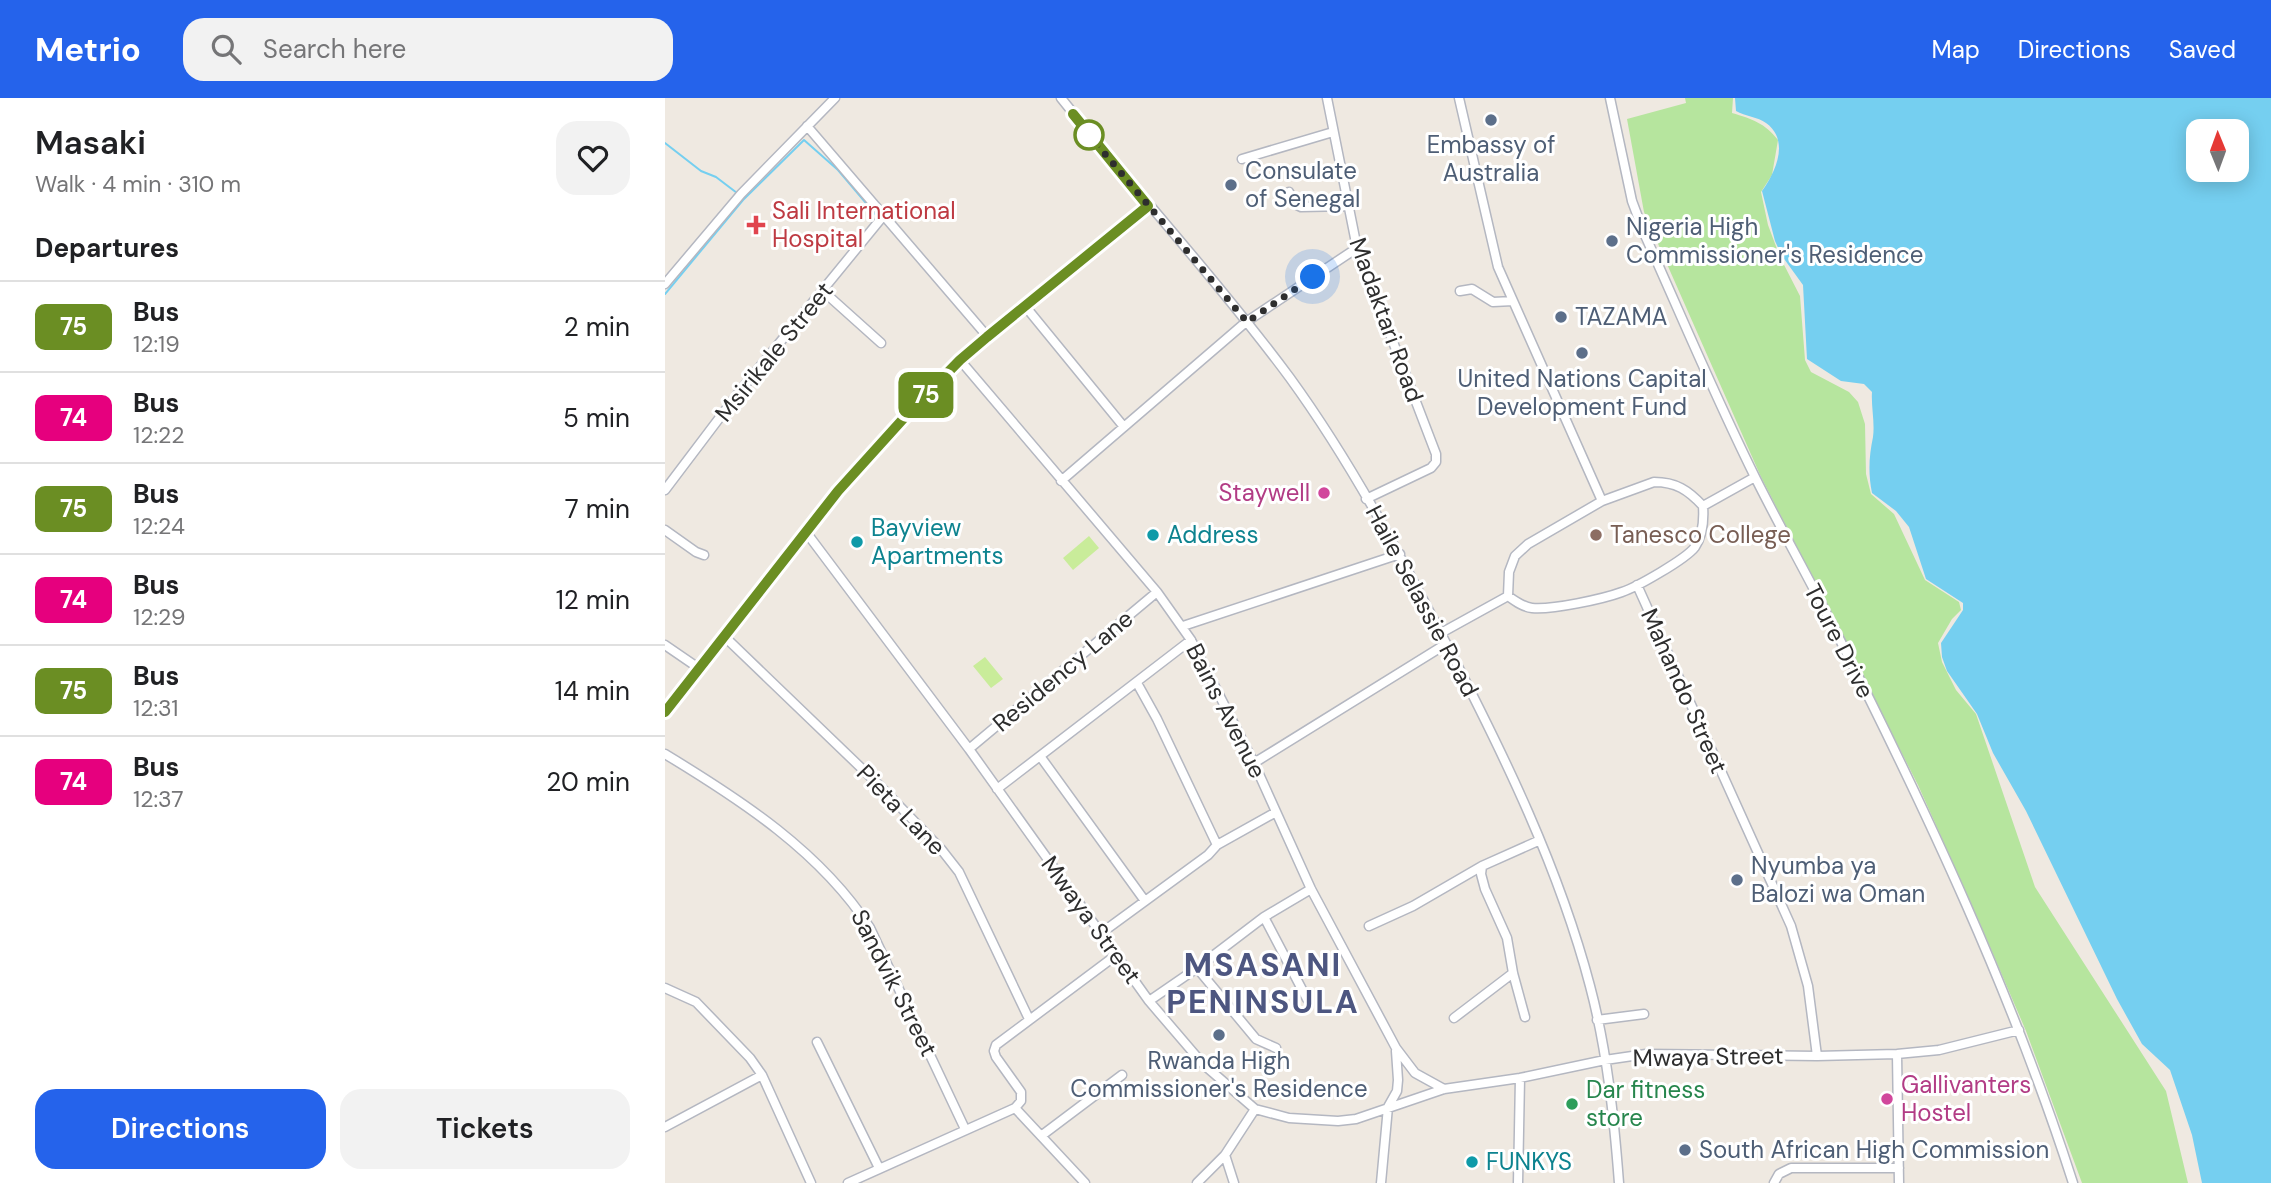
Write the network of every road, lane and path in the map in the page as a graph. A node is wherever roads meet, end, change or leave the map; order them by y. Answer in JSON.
{"nodes":[{"id":1,"x":835,"y":98,"type":"edge"},
{"id":2,"x":1061,"y":98,"type":"edge"},
{"id":3,"x":1327,"y":98,"type":"edge"},
{"id":4,"x":1459,"y":98,"type":"edge"},
{"id":5,"x":1610,"y":98,"type":"edge"},
{"id":6,"x":807,"y":126,"type":"junction"},
{"id":7,"x":1333,"y":132,"type":"junction"},
{"id":8,"x":1242,"y":159,"type":"dead end"},
{"id":9,"x":1289,"y":192,"type":"dead end"},
{"id":10,"x":1148,"y":206,"type":"junction"},
{"id":11,"x":1349,"y":206,"type":"junction"},
{"id":12,"x":884,"y":215,"type":"junction"},
{"id":13,"x":1357,"y":248,"type":"junction"},
{"id":14,"x":665,"y":284,"type":"edge"},
{"id":15,"x":823,"y":291,"type":"junction"},
{"id":16,"x":1460,"y":291,"type":"dead end"},
{"id":17,"x":1513,"y":302,"type":"junction"},
{"id":18,"x":1025,"y":306,"type":"junction"},
{"id":19,"x":1247,"y":322,"type":"junction"},
{"id":20,"x":987,"y":337,"type":"junction"},
{"id":21,"x":881,"y":342,"type":"dead end"},
{"id":22,"x":960,"y":360,"type":"junction"},
{"id":23,"x":1124,"y":427,"type":"junction"},
{"id":24,"x":1755,"y":477,"type":"junction"},
{"id":25,"x":1061,"y":481,"type":"junction"},
{"id":26,"x":665,"y":490,"type":"edge"},
{"id":27,"x":1366,"y":499,"type":"junction"},
{"id":28,"x":1602,"y":501,"type":"junction"},
{"id":29,"x":1703,"y":506,"type":"junction"},
{"id":30,"x":665,"y":530,"type":"edge"},
{"id":31,"x":806,"y":532,"type":"junction"},
{"id":32,"x":1400,"y":554,"type":"junction"},
{"id":33,"x":704,"y":555,"type":"dead end"},
{"id":34,"x":1637,"y":585,"type":"junction"},
{"id":35,"x":1157,"y":592,"type":"junction"},
{"id":36,"x":1508,"y":596,"type":"junction"},
{"id":37,"x":1183,"y":626,"type":"junction"},
{"id":38,"x":1441,"y":634,"type":"junction"},
{"id":39,"x":725,"y":637,"type":"junction"},
{"id":40,"x":1191,"y":640,"type":"junction"},
{"id":41,"x":1446,"y":644,"type":"junction"},
{"id":42,"x":665,"y":645,"type":"edge"},
{"id":43,"x":700,"y":669,"type":"junction"},
{"id":44,"x":1136,"y":684,"type":"junction"},
{"id":45,"x":665,"y":712,"type":"edge"},
{"id":46,"x":969,"y":749,"type":"junction"},
{"id":47,"x":665,"y":754,"type":"edge"},
{"id":48,"x":1040,"y":756,"type":"junction"},
{"id":49,"x":1254,"y":763,"type":"junction"},
{"id":50,"x":997,"y":789,"type":"junction"},
{"id":51,"x":1276,"y":812,"type":"junction"},
{"id":52,"x":1538,"y":841,"type":"junction"},
{"id":53,"x":1217,"y":845,"type":"junction"},
{"id":54,"x":1482,"y":866,"type":"junction"},
{"id":55,"x":1311,"y":889,"type":"junction"},
{"id":56,"x":1145,"y":901,"type":"junction"},
{"id":57,"x":1264,"y":917,"type":"junction"},
{"id":58,"x":1369,"y":926,"type":"dead end"},
{"id":59,"x":1100,"y":934,"type":"junction"},
{"id":60,"x":1115,"y":956,"type":"junction"},
{"id":61,"x":1197,"y":968,"type":"junction"},
{"id":62,"x":1513,"y":973,"type":"junction"},
{"id":63,"x":665,"y":988,"type":"edge"},
{"id":64,"x":1307,"y":999,"type":"dead end"},
{"id":65,"x":1149,"y":1001,"type":"junction"},
{"id":66,"x":1644,"y":1014,"type":"dead end"},
{"id":67,"x":1525,"y":1017,"type":"dead end"},
{"id":68,"x":1454,"y":1018,"type":"dead end"},
{"id":69,"x":1029,"y":1019,"type":"junction"},
{"id":70,"x":1597,"y":1020,"type":"junction"},
{"id":71,"x":2019,"y":1030,"type":"junction"},
{"id":72,"x":817,"y":1042,"type":"dead end"},
{"id":73,"x":1276,"y":1048,"type":"dead end"},
{"id":74,"x":1396,"y":1048,"type":"junction"},
{"id":75,"x":1897,"y":1054,"type":"junction"},
{"id":76,"x":1817,"y":1056,"type":"junction"},
{"id":77,"x":1605,"y":1060,"type":"junction"},
{"id":78,"x":762,"y":1075,"type":"junction"},
{"id":79,"x":1122,"y":1075,"type":"dead end"},
{"id":80,"x":1520,"y":1078,"type":"junction"},
{"id":81,"x":1444,"y":1089,"type":"junction"},
{"id":82,"x":1388,"y":1107,"type":"junction"},
{"id":83,"x":1015,"y":1108,"type":"junction"},
{"id":84,"x":1255,"y":1109,"type":"junction"},
{"id":85,"x":665,"y":1127,"type":"edge"},
{"id":86,"x":965,"y":1129,"type":"junction"},
{"id":87,"x":1041,"y":1136,"type":"junction"},
{"id":88,"x":1224,"y":1156,"type":"junction"},
{"id":89,"x":880,"y":1168,"type":"junction"},
{"id":90,"x":1899,"y":1168,"type":"junction"},
{"id":91,"x":810,"y":1183,"type":"edge"},
{"id":92,"x":848,"y":1183,"type":"edge"},
{"id":93,"x":1086,"y":1183,"type":"edge"},
{"id":94,"x":1197,"y":1183,"type":"edge"},
{"id":95,"x":1234,"y":1183,"type":"edge"},
{"id":96,"x":1381,"y":1183,"type":"edge"},
{"id":97,"x":1518,"y":1183,"type":"edge"},
{"id":98,"x":1619,"y":1183,"type":"edge"},
{"id":99,"x":1774,"y":1183,"type":"edge"},
{"id":100,"x":1899,"y":1183,"type":"edge"},
{"id":101,"x":2073,"y":1183,"type":"edge"}],
"edges":[{"from":1,"to":6,"type":"street"},
{"from":2,"to":10,"type":"street","name":"Haile Selassie Road"},
{"from":3,"to":7,"type":"street","name":"Madaktari Road"},
{"from":4,"to":17,"type":"street"},
{"from":5,"to":24,"type":"street","name":"Toure Drive"},
{"from":6,"to":12,"type":"street"},
{"from":6,"to":14,"type":"street"},
{"from":7,"to":8,"type":"street"},
{"from":7,"to":11,"type":"street","name":"Madaktari Road"},
{"from":9,"to":11,"type":"street"},
{"from":10,"to":18,"type":"street"},
{"from":10,"to":19,"type":"street","name":"Haile Selassie Road"},
{"from":11,"to":13,"type":"street","name":"Madaktari Road"},
{"from":12,"to":15,"type":"street","name":"Msirikale Street"},
{"from":12,"to":20,"type":"street"},
{"from":13,"to":19,"type":"street"},
{"from":13,"to":27,"type":"street","name":"Madaktari Road"},
{"from":15,"to":21,"type":"street"},
{"from":15,"to":26,"type":"street","name":"Msirikale Street"},
{"from":16,"to":17,"type":"street"},
{"from":17,"to":28,"type":"street"},
{"from":18,"to":20,"type":"street"},
{"from":18,"to":23,"type":"street"},
{"from":19,"to":23,"type":"street"},
{"from":19,"to":27,"type":"street","name":"Haile Selassie Road"},
{"from":20,"to":22,"type":"street"},
{"from":22,"to":25,"type":"street","name":"Bains Avenue"},
{"from":22,"to":31,"type":"street"},
{"from":23,"to":25,"type":"street"},
{"from":24,"to":29,"type":"street"},
{"from":24,"to":71,"type":"street","name":"Toure Drive"},
{"from":25,"to":35,"type":"street","name":"Bains Avenue"},
{"from":27,"to":32,"type":"street","name":"Haile Selassie Road"},
{"from":28,"to":29,"type":"street"},
{"from":28,"to":36,"type":"street"},
{"from":29,"to":34,"type":"street","name":"Mahando Street"},
{"from":30,"to":33,"type":"street"},
{"from":31,"to":39,"type":"street"},
{"from":31,"to":46,"type":"street","name":"Mwaya Street"},
{"from":32,"to":37,"type":"street"},
{"from":32,"to":38,"type":"street","name":"Haile Selassie Road"},
{"from":34,"to":36,"type":"street"},
{"from":34,"to":76,"type":"street","name":"Mahando Street"},
{"from":35,"to":37,"type":"street","name":"Bains Avenue"},
{"from":35,"to":46,"type":"street","name":"Residency Lane"},
{"from":36,"to":38,"type":"street"},
{"from":37,"to":40,"type":"street","name":"Bains Avenue"},
{"from":38,"to":41,"type":"street","name":"Haile Selassie Road"},
{"from":39,"to":43,"type":"street"},
{"from":39,"to":69,"type":"street","name":"Pieta Lane"},
{"from":40,"to":44,"type":"street"},
{"from":40,"to":49,"type":"street","name":"Bains Avenue"},
{"from":41,"to":49,"type":"street"},
{"from":41,"to":52,"type":"street","name":"Haile Selassie Road"},
{"from":42,"to":43,"type":"street"},
{"from":43,"to":45,"type":"street"},
{"from":44,"to":48,"type":"street"},
{"from":44,"to":53,"type":"street"},
{"from":46,"to":50,"type":"street","name":"Mwaya Street"},
{"from":47,"to":86,"type":"street","name":"Sandvik Street"},
{"from":48,"to":50,"type":"street"},
{"from":48,"to":56,"type":"street"},
{"from":49,"to":51,"type":"street","name":"Bains Avenue"},
{"from":50,"to":59,"type":"street","name":"Mwaya Street"},
{"from":51,"to":53,"type":"street"},
{"from":51,"to":55,"type":"street","name":"Bains Avenue"},
{"from":52,"to":54,"type":"street"},
{"from":52,"to":70,"type":"street","name":"Haile Selassie Road"},
{"from":53,"to":56,"type":"street"},
{"from":54,"to":58,"type":"street"},
{"from":54,"to":62,"type":"street"},
{"from":55,"to":57,"type":"street"},
{"from":55,"to":74,"type":"street","name":"Bains Avenue"},
{"from":56,"to":59,"type":"street"},
{"from":57,"to":61,"type":"street"},
{"from":57,"to":64,"type":"street"},
{"from":59,"to":60,"type":"street","name":"Mwaya Street"},
{"from":60,"to":65,"type":"street","name":"Mwaya Street"},
{"from":60,"to":69,"type":"street"},
{"from":61,"to":65,"type":"street"},
{"from":61,"to":73,"type":"street"},
{"from":62,"to":67,"type":"street"},
{"from":62,"to":68,"type":"street"},
{"from":63,"to":78,"type":"street"},
{"from":65,"to":84,"type":"street","name":"Mwaya Street"},
{"from":66,"to":70,"type":"street"},
{"from":69,"to":83,"type":"street"},
{"from":70,"to":77,"type":"street","name":"Haile Selassie Road"},
{"from":71,"to":75,"type":"street","name":"Mwaya Street"},
{"from":71,"to":101,"type":"street","name":"Toure Drive"},
{"from":72,"to":89,"type":"street"},
{"from":74,"to":81,"type":"street","name":"Bains Avenue"},
{"from":74,"to":82,"type":"street"},
{"from":75,"to":76,"type":"street","name":"Mwaya Street"},
{"from":75,"to":90,"type":"street"},
{"from":76,"to":77,"type":"street","name":"Mwaya Street"},
{"from":77,"to":80,"type":"street","name":"Mwaya Street"},
{"from":77,"to":98,"type":"street","name":"Haile Selassie Road"},
{"from":78,"to":85,"type":"street"},
{"from":78,"to":91,"type":"street"},
{"from":79,"to":87,"type":"street"},
{"from":80,"to":81,"type":"street","name":"Mwaya Street"},
{"from":80,"to":97,"type":"street"},
{"from":81,"to":82,"type":"street","name":"Mwaya Street"},
{"from":82,"to":84,"type":"street","name":"Mwaya Street"},
{"from":82,"to":96,"type":"street"},
{"from":83,"to":86,"type":"street"},
{"from":83,"to":87,"type":"street"},
{"from":84,"to":88,"type":"street"},
{"from":86,"to":89,"type":"street"},
{"from":87,"to":93,"type":"street"},
{"from":88,"to":94,"type":"street"},
{"from":88,"to":95,"type":"street"},
{"from":89,"to":92,"type":"street"},
{"from":90,"to":99,"type":"street"},
{"from":90,"to":100,"type":"street"}]}
